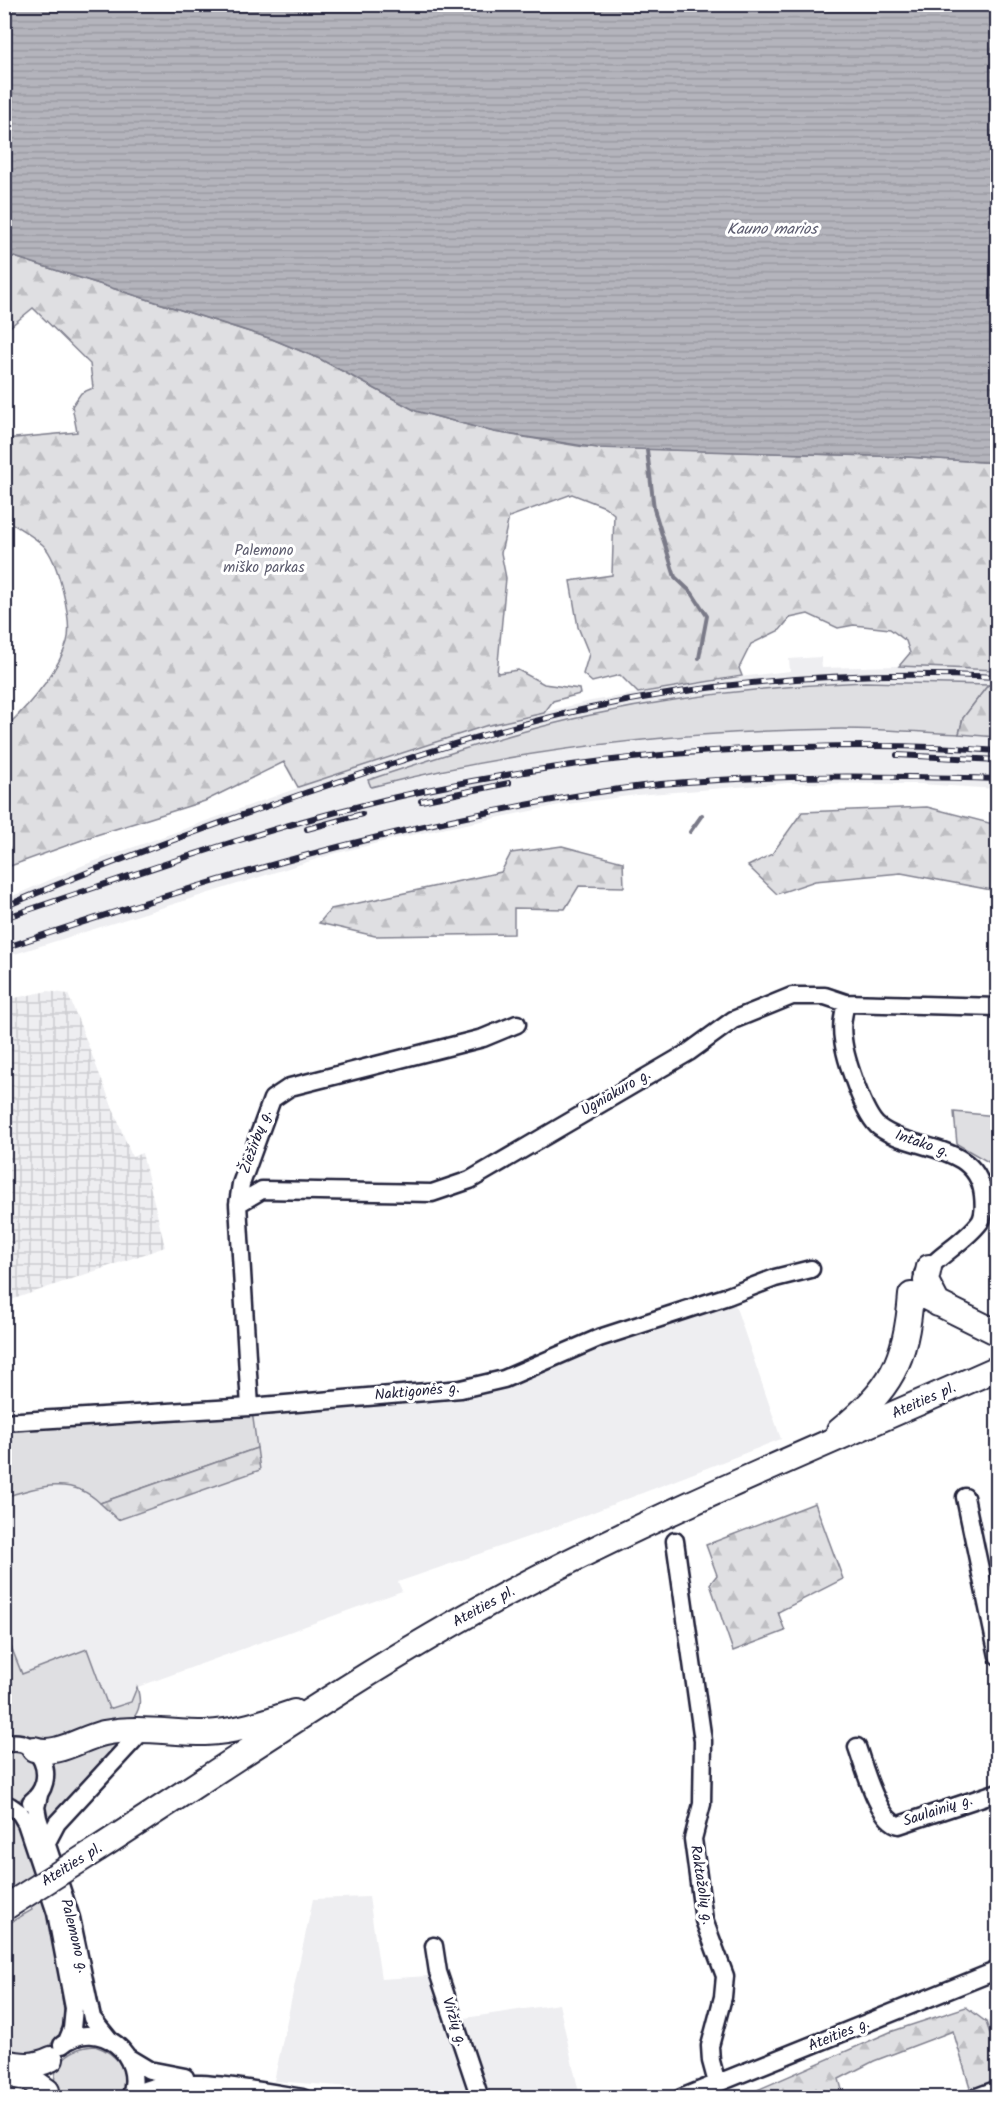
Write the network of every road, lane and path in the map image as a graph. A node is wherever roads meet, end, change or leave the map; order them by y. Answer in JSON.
{"nodes":[{"id":1,"x":846,"y":1003,"type":"junction"},
{"id":2,"x":998,"y":1007,"type":"edge"},
{"id":3,"x":517,"y":1024,"type":"dead end"},
{"id":4,"x":238,"y":1204,"type":"junction"},
{"id":5,"x":929,"y":1267,"type":"junction"},
{"id":6,"x":811,"y":1269,"type":"dead end"},
{"id":7,"x":911,"y":1295,"type":"junction"},
{"id":8,"x":938,"y":1304,"type":"junction"},
{"id":9,"x":998,"y":1333,"type":"edge"},
{"id":10,"x":998,"y":1368,"type":"edge"},
{"id":11,"x":250,"y":1407,"type":"junction"},
{"id":12,"x":4,"y":1422,"type":"edge"},
{"id":13,"x":817,"y":1449,"type":"junction"},
{"id":14,"x":965,"y":1497,"type":"dead end"},
{"id":15,"x":675,"y":1541,"type":"dead end"},
{"id":16,"x":998,"y":1656,"type":"edge"},
{"id":17,"x":333,"y":1698,"type":"junction"},
{"id":18,"x":144,"y":1728,"type":"junction"},
{"id":19,"x":15,"y":1743,"type":"edge"},
{"id":20,"x":857,"y":1746,"type":"dead end"},
{"id":21,"x":998,"y":1792,"type":"edge"},
{"id":22,"x":39,"y":1795,"type":"junction"},
{"id":23,"x":7,"y":1806,"type":"edge"},
{"id":24,"x":47,"y":1842,"type":"junction"},
{"id":25,"x":5,"y":1908,"type":"edge"},
{"id":26,"x":434,"y":1946,"type":"dead end"},
{"id":27,"x":998,"y":1970,"type":"edge"},
{"id":28,"x":109,"y":2039,"type":"junction"},
{"id":29,"x":67,"y":2041,"type":"junction"},
{"id":30,"x":129,"y":2058,"type":"junction"},
{"id":31,"x":51,"y":2059,"type":"junction"},
{"id":32,"x":4,"y":2062,"type":"edge"},
{"id":33,"x":4,"y":2074,"type":"edge"},
{"id":34,"x":717,"y":2083,"type":"junction"},
{"id":35,"x":215,"y":2085,"type":"junction"},
{"id":36,"x":998,"y":2089,"type":"edge"},
{"id":37,"x":49,"y":2094,"type":"edge"},
{"id":38,"x":131,"y":2097,"type":"edge"},
{"id":39,"x":303,"y":2097,"type":"edge"},
{"id":40,"x":480,"y":2097,"type":"edge"},
{"id":41,"x":681,"y":2097,"type":"edge"},
{"id":42,"x":974,"y":2097,"type":"edge"}],
"edges":[{"from":1,"to":2,"type":"street","name":"Ugniakuro g."},
{"from":1,"to":4,"type":"street","name":"Ugniakuro g."},
{"from":1,"to":5,"type":"street","name":"Intako g."},
{"from":3,"to":4,"type":"street","name":"Žiežirbų g."},
{"from":4,"to":11,"type":"street","name":"Žiežirbų g."},
{"from":5,"to":7,"type":"street","name":"Intako g."},
{"from":5,"to":8,"type":"highway"},
{"from":6,"to":11,"type":"street","name":"Naktigonės g."},
{"from":7,"to":8,"type":"highway"},
{"from":7,"to":13,"type":"highway"},
{"from":8,"to":9,"type":"highway"},
{"from":10,"to":13,"type":"highway","name":"Ateities pl."},
{"from":11,"to":12,"type":"street","name":"Naktigonės g."},
{"from":13,"to":17,"type":"highway","name":"Ateities pl."},
{"from":14,"to":16,"type":"street"},
{"from":15,"to":34,"type":"street","name":"Raktažolių g."},
{"from":17,"to":18,"type":"highway"},
{"from":17,"to":25,"type":"highway","name":"Ateities pl.","bridge":true},
{"from":18,"to":19,"type":"highway"},
{"from":18,"to":24,"type":"street"},
{"from":19,"to":22,"type":"street","name":"Palemono g."},
{"from":20,"to":21,"type":"street","name":"Saulainių g."},
{"from":22,"to":23,"type":"street"},
{"from":22,"to":24,"type":"street","name":"Palemono g."},
{"from":23,"to":29,"type":"street","name":"Palemono g."},
{"from":24,"to":28,"type":"street","name":"Palemono g."},
{"from":26,"to":40,"type":"street","name":"Viržių g."},
{"from":27,"to":34,"type":"street","name":"Ateities g."},
{"from":28,"to":29,"type":"street"},
{"from":28,"to":30,"type":"street","name":"Palemono g."},
{"from":29,"to":31,"type":"street"},
{"from":30,"to":35,"type":"street"},
{"from":30,"to":38,"type":"street"},
{"from":31,"to":32,"type":"highway"},
{"from":31,"to":37,"type":"street"},
{"from":33,"to":37,"type":"highway"},
{"from":34,"to":41,"type":"street","name":"Ateities g."},
{"from":35,"to":38,"type":"street"},
{"from":35,"to":39,"type":"street"},
{"from":36,"to":42,"type":"street"}]}
